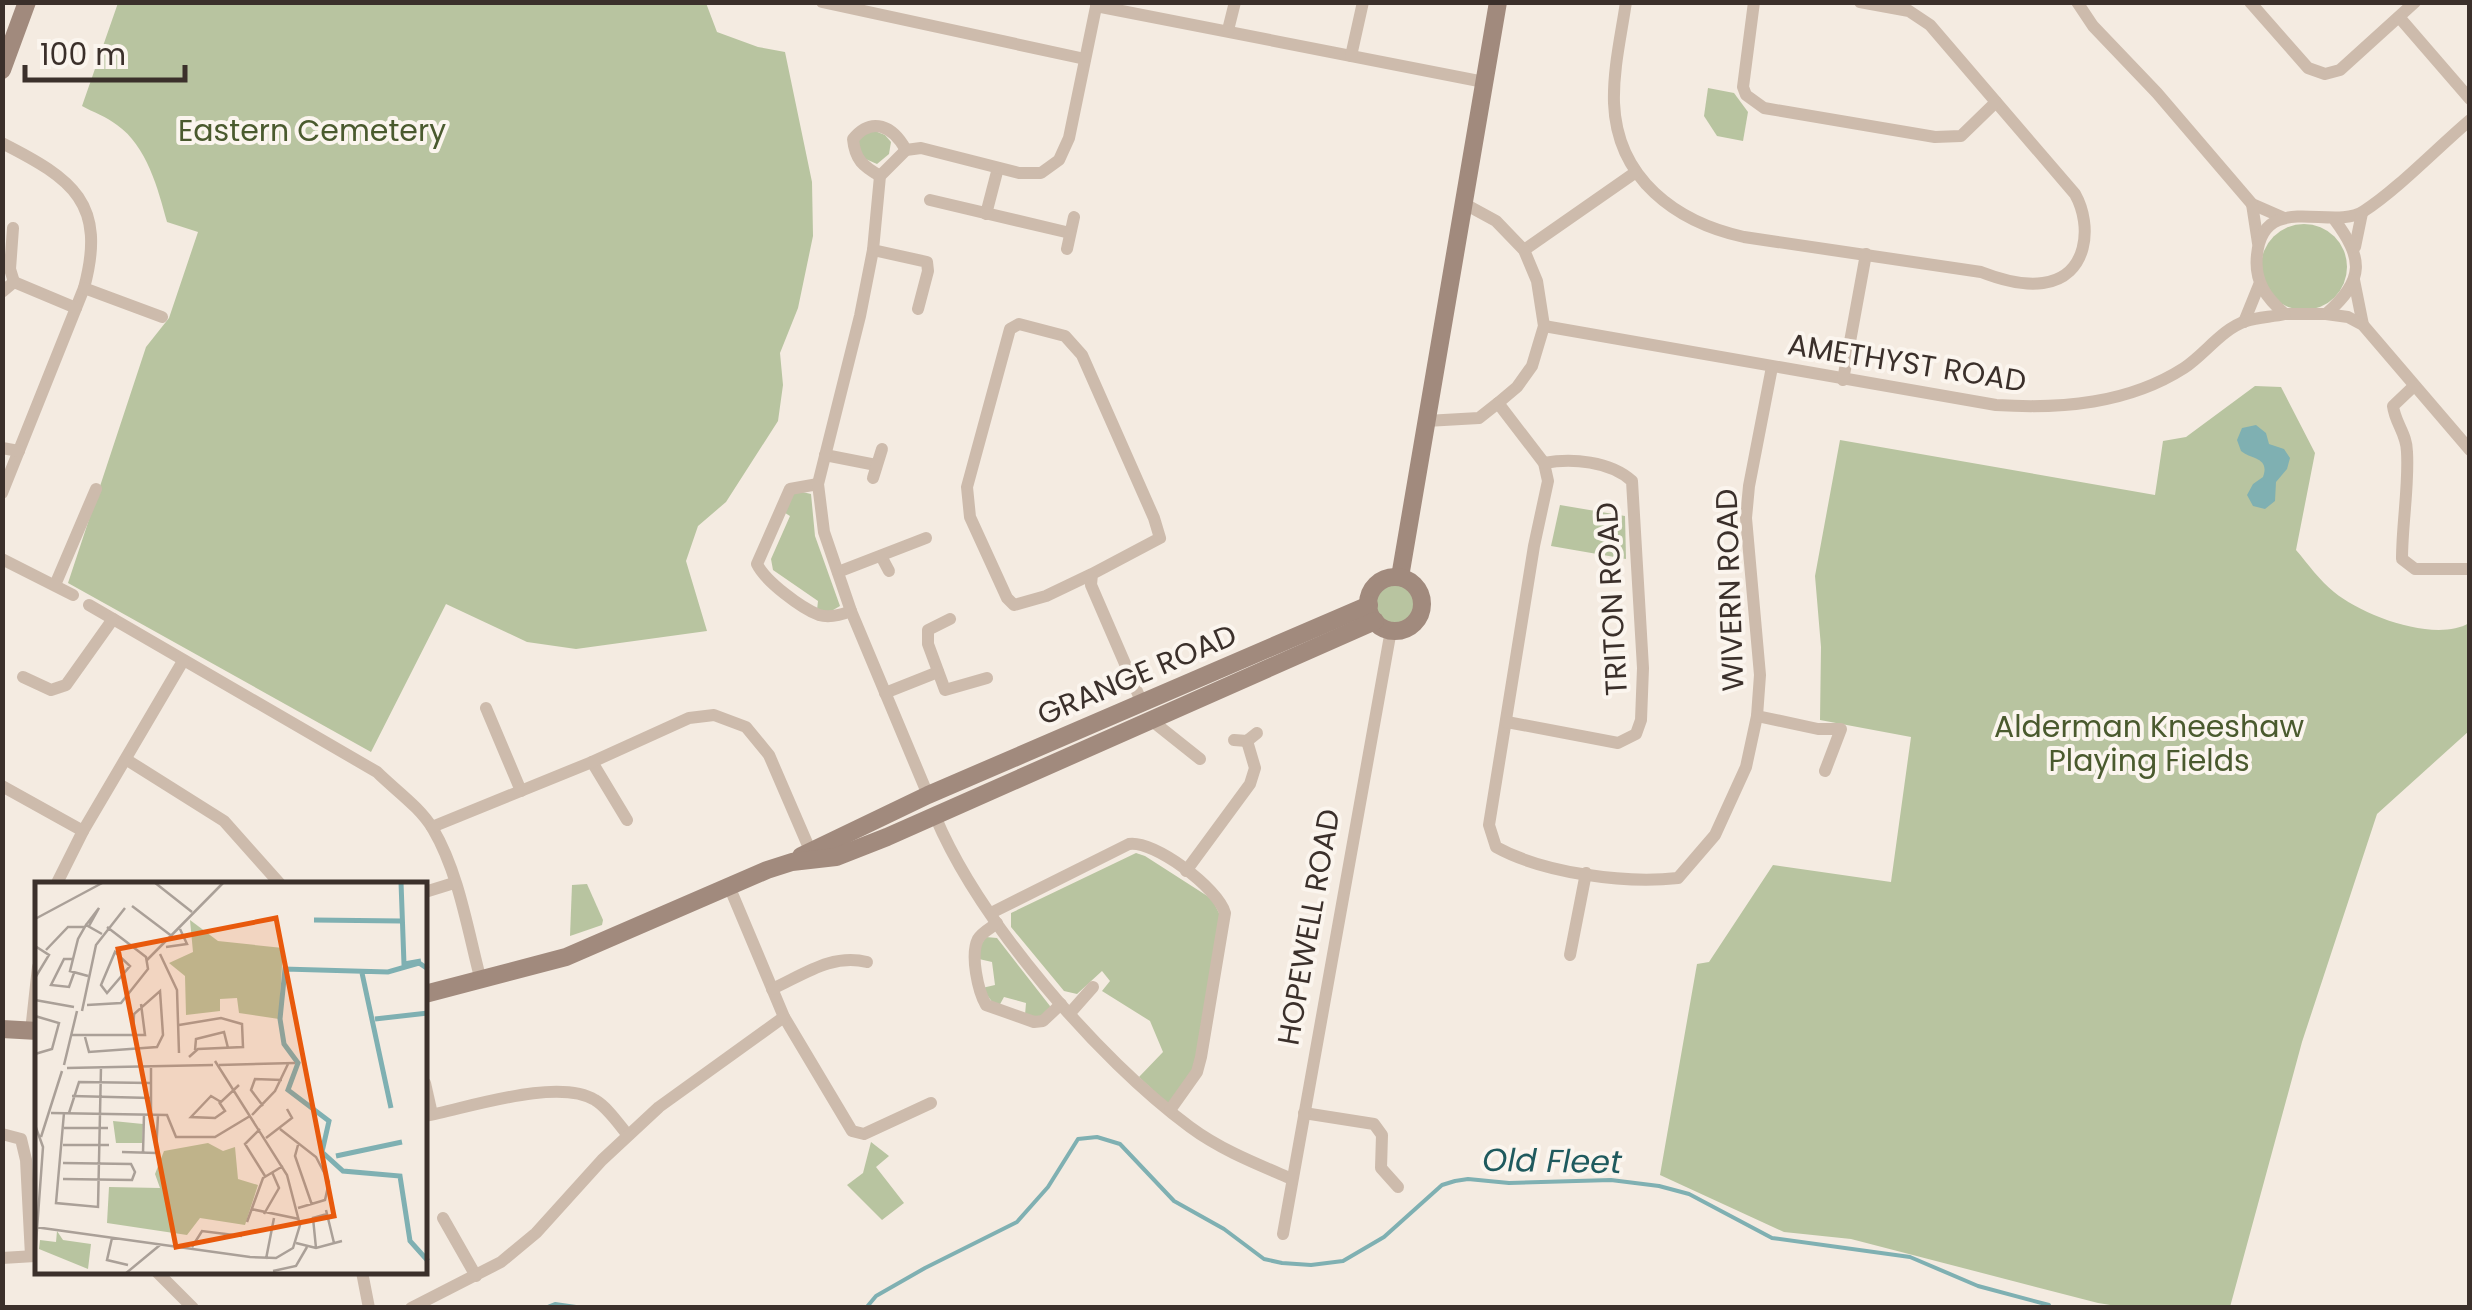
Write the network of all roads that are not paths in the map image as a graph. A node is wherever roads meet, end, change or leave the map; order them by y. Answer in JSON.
{"nodes":[{"id":1,"x":26,"y":2,"type":"edge"},
{"id":2,"x":822,"y":2,"type":"edge"},
{"id":3,"x":1234,"y":2,"type":"edge"},
{"id":4,"x":1363,"y":2,"type":"edge"},
{"id":5,"x":1498,"y":2,"type":"edge"},
{"id":6,"x":1626,"y":2,"type":"edge"},
{"id":7,"x":1754,"y":2,"type":"edge"},
{"id":8,"x":1860,"y":2,"type":"edge"},
{"id":9,"x":2077,"y":2,"type":"edge"},
{"id":10,"x":2250,"y":2,"type":"edge"},
{"id":11,"x":2415,"y":2,"type":"edge"},
{"id":12,"x":1097,"y":4,"type":"edge"},
{"id":13,"x":2398,"y":17,"type":"junction"},
{"id":14,"x":1228,"y":30,"type":"junction"},
{"id":15,"x":1351,"y":56,"type":"junction"},
{"id":16,"x":1085,"y":59,"type":"junction"},
{"id":17,"x":2,"y":70,"type":"edge"},
{"id":18,"x":1484,"y":82,"type":"junction"},
{"id":19,"x":2470,"y":100,"type":"edge"},
{"id":20,"x":1996,"y":102,"type":"junction"},
{"id":21,"x":2470,"y":120,"type":"edge"},
{"id":22,"x":2,"y":143,"type":"edge"},
{"id":23,"x":906,"y":150,"type":"junction"},
{"id":24,"x":998,"y":168,"type":"junction"},
{"id":25,"x":1636,"y":172,"type":"junction"},
{"id":26,"x":880,"y":176,"type":"junction"},
{"id":27,"x":930,"y":200,"type":"dead end"},
{"id":28,"x":1463,"y":203,"type":"junction"},
{"id":29,"x":2252,"y":204,"type":"junction"},
{"id":30,"x":2362,"y":213,"type":"junction"},
{"id":31,"x":986,"y":214,"type":"junction"},
{"id":32,"x":1074,"y":217,"type":"dead end"},
{"id":33,"x":2284,"y":218,"type":"junction"},
{"id":34,"x":2334,"y":218,"type":"junction"},
{"id":35,"x":13,"y":228,"type":"dead end"},
{"id":36,"x":1070,"y":233,"type":"junction"},
{"id":37,"x":2258,"y":243,"type":"junction"},
{"id":38,"x":2355,"y":247,"type":"junction"},
{"id":39,"x":1066,"y":249,"type":"dead end"},
{"id":40,"x":873,"y":250,"type":"junction"},
{"id":41,"x":1524,"y":250,"type":"junction"},
{"id":42,"x":1866,"y":254,"type":"junction"},
{"id":43,"x":2354,"y":280,"type":"junction"},
{"id":44,"x":14,"y":282,"type":"junction"},
{"id":45,"x":2260,"y":285,"type":"junction"},
{"id":46,"x":84,"y":288,"type":"junction"},
{"id":47,"x":2,"y":292,"type":"edge"},
{"id":48,"x":76,"y":308,"type":"junction"},
{"id":49,"x":918,"y":308,"type":"dead end"},
{"id":50,"x":2285,"y":314,"type":"junction"},
{"id":51,"x":2326,"y":314,"type":"junction"},
{"id":52,"x":2244,"y":322,"type":"junction"},
{"id":53,"x":2363,"y":325,"type":"junction"},
{"id":54,"x":1544,"y":326,"type":"junction"},
{"id":55,"x":148,"y":328,"type":"dead end"},
{"id":56,"x":1772,"y":367,"type":"junction"},
{"id":57,"x":1842,"y":380,"type":"junction"},
{"id":58,"x":2414,"y":386,"type":"junction"},
{"id":59,"x":1498,"y":403,"type":"junction"},
{"id":60,"x":1426,"y":421,"type":"junction"},
{"id":61,"x":2,"y":448,"type":"edge"},
{"id":62,"x":882,"y":449,"type":"dead end"},
{"id":63,"x":2470,"y":450,"type":"edge"},
{"id":64,"x":19,"y":451,"type":"junction"},
{"id":65,"x":824,"y":455,"type":"junction"},
{"id":66,"x":1544,"y":463,"type":"junction"},
{"id":67,"x":818,"y":484,"type":"junction"},
{"id":68,"x":96,"y":489,"type":"dead end"},
{"id":69,"x":2,"y":493,"type":"edge"},
{"id":70,"x":926,"y":538,"type":"dead end"},
{"id":71,"x":882,"y":556,"type":"junction"},
{"id":72,"x":2,"y":559,"type":"edge"},
{"id":73,"x":2470,"y":568,"type":"edge"},
{"id":74,"x":889,"y":571,"type":"dead end"},
{"id":75,"x":838,"y":572,"type":"junction"},
{"id":76,"x":1092,"y":574,"type":"junction"},
{"id":77,"x":1400,"y":577,"type":"junction"},
{"id":78,"x":55,"y":585,"type":"junction"},
{"id":79,"x":73,"y":595,"type":"dead end"},
{"id":80,"x":89,"y":605,"type":"dead end"},
{"id":81,"x":850,"y":611,"type":"junction"},
{"id":82,"x":112,"y":619,"type":"junction"},
{"id":83,"x":950,"y":619,"type":"dead end"},
{"id":84,"x":1378,"y":619,"type":"junction"},
{"id":85,"x":184,"y":661,"type":"junction"},
{"id":86,"x":938,"y":672,"type":"junction"},
{"id":87,"x":24,"y":677,"type":"dead end"},
{"id":88,"x":987,"y":678,"type":"dead end"},
{"id":89,"x":885,"y":694,"type":"junction"},
{"id":90,"x":486,"y":707,"type":"dead end"},
{"id":91,"x":1147,"y":712,"type":"junction"},
{"id":92,"x":1757,"y":716,"type":"junction"},
{"id":93,"x":1508,"y":722,"type":"junction"},
{"id":94,"x":1246,"y":738,"type":"dead end"},
{"id":95,"x":1200,"y":759,"type":"dead end"},
{"id":96,"x":127,"y":760,"type":"junction"},
{"id":97,"x":592,"y":762,"type":"junction"},
{"id":98,"x":1825,"y":771,"type":"dead end"},
{"id":99,"x":2,"y":786,"type":"edge"},
{"id":100,"x":521,"y":791,"type":"junction"},
{"id":101,"x":928,"y":795,"type":"junction"},
{"id":102,"x":936,"y":816,"type":"junction"},
{"id":103,"x":627,"y":820,"type":"dead end"},
{"id":104,"x":432,"y":827,"type":"junction"},
{"id":105,"x":83,"y":831,"type":"junction"},
{"id":106,"x":812,"y":855,"type":"junction"},
{"id":107,"x":1186,"y":871,"type":"junction"},
{"id":108,"x":1586,"y":873,"type":"junction"},
{"id":109,"x":58,"y":882,"type":"edge"},
{"id":110,"x":278,"y":882,"type":"edge"},
{"id":111,"x":454,"y":883,"type":"junction"},
{"id":112,"x":729,"y":886,"type":"junction"},
{"id":113,"x":428,"y":891,"type":"edge"},
{"id":114,"x":994,"y":918,"type":"junction"},
{"id":115,"x":1570,"y":955,"type":"dead end"},
{"id":116,"x":866,"y":962,"type":"dead end"},
{"id":117,"x":481,"y":981,"type":"junction"},
{"id":118,"x":1093,"y":987,"type":"dead end"},
{"id":119,"x":772,"y":989,"type":"junction"},
{"id":120,"x":428,"y":993,"type":"edge"},
{"id":121,"x":1066,"y":1008,"type":"junction"},
{"id":122,"x":784,"y":1017,"type":"junction"},
{"id":123,"x":2,"y":1029,"type":"edge"},
{"id":124,"x":34,"y":1031,"type":"edge"},
{"id":125,"x":931,"y":1103,"type":"dead end"},
{"id":126,"x":1170,"y":1110,"type":"junction"},
{"id":127,"x":1304,"y":1113,"type":"junction"},
{"id":128,"x":428,"y":1115,"type":"edge"},
{"id":129,"x":2,"y":1134,"type":"edge"},
{"id":130,"x":627,"y":1134,"type":"junction"},
{"id":131,"x":1292,"y":1179,"type":"junction"},
{"id":132,"x":1398,"y":1187,"type":"dead end"},
{"id":133,"x":443,"y":1218,"type":"dead end"},
{"id":134,"x":1283,"y":1234,"type":"dead end"},
{"id":135,"x":34,"y":1256,"type":"edge"},
{"id":136,"x":2,"y":1258,"type":"edge"},
{"id":137,"x":159,"y":1275,"type":"edge"},
{"id":138,"x":362,"y":1275,"type":"edge"},
{"id":139,"x":476,"y":1276,"type":"junction"},
{"id":140,"x":194,"y":1308,"type":"edge"},
{"id":141,"x":368,"y":1308,"type":"edge"},
{"id":142,"x":411,"y":1308,"type":"edge"}],
"edges":[{"from":1,"to":17,"type":"street"},
{"from":2,"to":16,"type":"street"},
{"from":3,"to":14,"type":"street"},
{"from":4,"to":15,"type":"street"},
{"from":5,"to":18,"type":"street"},
{"from":6,"to":25,"type":"street"},
{"from":7,"to":20,"type":"street"},
{"from":8,"to":20,"type":"street"},
{"from":9,"to":29,"type":"street"},
{"from":10,"to":13,"type":"street"},
{"from":11,"to":13,"type":"street"},
{"from":12,"to":14,"type":"street"},
{"from":12,"to":16,"type":"street"},
{"from":13,"to":19,"type":"street"},
{"from":14,"to":15,"type":"street"},
{"from":15,"to":18,"type":"street"},
{"from":16,"to":24,"type":"street"},
{"from":18,"to":28,"type":"street"},
{"from":20,"to":42,"type":"street"},
{"from":21,"to":30,"type":"street"},
{"from":22,"to":46,"type":"street"},
{"from":23,"to":24,"type":"street"},
{"from":23,"to":26,"type":"street"},
{"from":23,"to":26,"type":"street"},
{"from":24,"to":31,"type":"street"},
{"from":25,"to":41,"type":"street"},
{"from":25,"to":42,"type":"street"},
{"from":26,"to":40,"type":"street"},
{"from":27,"to":31,"type":"street"},
{"from":28,"to":41,"type":"street"},
{"from":28,"to":60,"type":"street"},
{"from":29,"to":33,"type":"street"},
{"from":29,"to":37,"type":"street"},
{"from":30,"to":34,"type":"street"},
{"from":30,"to":38,"type":"street"},
{"from":31,"to":36,"type":"street"},
{"from":32,"to":36,"type":"street"},
{"from":33,"to":34,"type":"street"},
{"from":33,"to":37,"type":"street"},
{"from":34,"to":38,"type":"street"},
{"from":35,"to":44,"type":"street"},
{"from":36,"to":39,"type":"street"},
{"from":37,"to":45,"type":"street"},
{"from":38,"to":43,"type":"street"},
{"from":40,"to":49,"type":"street"},
{"from":40,"to":65,"type":"street"},
{"from":41,"to":54,"type":"street"},
{"from":42,"to":57,"type":"street"},
{"from":43,"to":51,"type":"street"},
{"from":43,"to":53,"type":"street"},
{"from":44,"to":47,"type":"street"},
{"from":44,"to":48,"type":"street"},
{"from":45,"to":50,"type":"street"},
{"from":45,"to":52,"type":"street","name":"AMETHYST ROAD"},
{"from":46,"to":48,"type":"street"},
{"from":46,"to":55,"type":"street"},
{"from":48,"to":64,"type":"street"},
{"from":50,"to":51,"type":"street"},
{"from":50,"to":52,"type":"street","name":"AMETHYST ROAD"},
{"from":51,"to":53,"type":"street"},
{"from":52,"to":57,"type":"street","name":"AMETHYST ROAD"},
{"from":53,"to":58,"type":"street"},
{"from":54,"to":56,"type":"street","name":"AMETHYST ROAD"},
{"from":54,"to":59,"type":"street"},
{"from":56,"to":57,"type":"street","name":"AMETHYST ROAD"},
{"from":56,"to":92,"type":"street","name":"WIVERN ROAD"},
{"from":58,"to":63,"type":"street"},
{"from":58,"to":73,"type":"street"},
{"from":59,"to":60,"type":"street"},
{"from":59,"to":66,"type":"street"},
{"from":60,"to":77,"type":"street"},
{"from":61,"to":64,"type":"street"},
{"from":62,"to":65,"type":"street"},
{"from":64,"to":69,"type":"street"},
{"from":65,"to":67,"type":"street"},
{"from":66,"to":93,"type":"street","name":"WIVERN ROAD"},
{"from":66,"to":93,"type":"street","name":"TRITON ROAD"},
{"from":67,"to":75,"type":"street"},
{"from":67,"to":81,"type":"street"},
{"from":68,"to":78,"type":"street"},
{"from":70,"to":71,"type":"street"},
{"from":71,"to":74,"type":"street"},
{"from":71,"to":75,"type":"street"},
{"from":72,"to":78,"type":"street"},
{"from":75,"to":81,"type":"street"},
{"from":76,"to":76,"type":"street"},
{"from":76,"to":91,"type":"street"},
{"from":77,"to":84,"type":"street"},
{"from":77,"to":84,"type":"street"},
{"from":78,"to":79,"type":"street"},
{"from":80,"to":82,"type":"street"},
{"from":81,"to":89,"type":"street"},
{"from":82,"to":85,"type":"street"},
{"from":82,"to":87,"type":"street"},
{"from":83,"to":86,"type":"street"},
{"from":84,"to":91,"type":"street","name":"GRANGE ROAD"},
{"from":84,"to":127,"type":"street","name":"HOPEWELL ROAD"},
{"from":85,"to":96,"type":"street"},
{"from":85,"to":104,"type":"street"},
{"from":86,"to":88,"type":"street"},
{"from":86,"to":89,"type":"street"},
{"from":89,"to":101,"type":"street"},
{"from":90,"to":100,"type":"street"},
{"from":91,"to":95,"type":"street","name":"GRANGE ROAD"},
{"from":91,"to":101,"type":"street","name":"GRANGE ROAD"},
{"from":91,"to":102,"type":"street","name":"GRANGE ROAD"},
{"from":92,"to":98,"type":"street"},
{"from":92,"to":108,"type":"street","name":"WIVERN ROAD"},
{"from":93,"to":108,"type":"street","name":"WIVERN ROAD"},
{"from":94,"to":107,"type":"street"},
{"from":96,"to":105,"type":"street"},
{"from":96,"to":110,"type":"street"},
{"from":97,"to":100,"type":"street"},
{"from":97,"to":103,"type":"street"},
{"from":97,"to":106,"type":"street"},
{"from":99,"to":105,"type":"street"},
{"from":100,"to":104,"type":"street"},
{"from":101,"to":106,"type":"street","name":"GRANGE ROAD"},
{"from":102,"to":106,"type":"street","name":"GRANGE ROAD"},
{"from":102,"to":114,"type":"street"},
{"from":104,"to":111,"type":"street"},
{"from":105,"to":109,"type":"street"},
{"from":106,"to":112,"type":"street"},
{"from":107,"to":114,"type":"street"},
{"from":107,"to":126,"type":"street"},
{"from":108,"to":115,"type":"street"},
{"from":111,"to":113,"type":"street"},
{"from":111,"to":117,"type":"street"},
{"from":112,"to":117,"type":"street"},
{"from":112,"to":119,"type":"street"},
{"from":114,"to":121,"type":"street"},
{"from":114,"to":121,"type":"street"},
{"from":116,"to":119,"type":"street"},
{"from":117,"to":120,"type":"street"},
{"from":118,"to":121,"type":"street"},
{"from":119,"to":122,"type":"street"},
{"from":121,"to":126,"type":"street"},
{"from":122,"to":125,"type":"street"},
{"from":122,"to":130,"type":"street"},
{"from":123,"to":124,"type":"street"},
{"from":126,"to":131,"type":"street"},
{"from":127,"to":131,"type":"street","name":"HOPEWELL ROAD"},
{"from":127,"to":132,"type":"street"},
{"from":128,"to":130,"type":"street"},
{"from":129,"to":135,"type":"street"},
{"from":130,"to":139,"type":"street"},
{"from":131,"to":134,"type":"street","name":"HOPEWELL ROAD"},
{"from":133,"to":139,"type":"street"},
{"from":135,"to":136,"type":"street"},
{"from":137,"to":140,"type":"street"},
{"from":138,"to":141,"type":"street"},
{"from":139,"to":142,"type":"street"}]}
